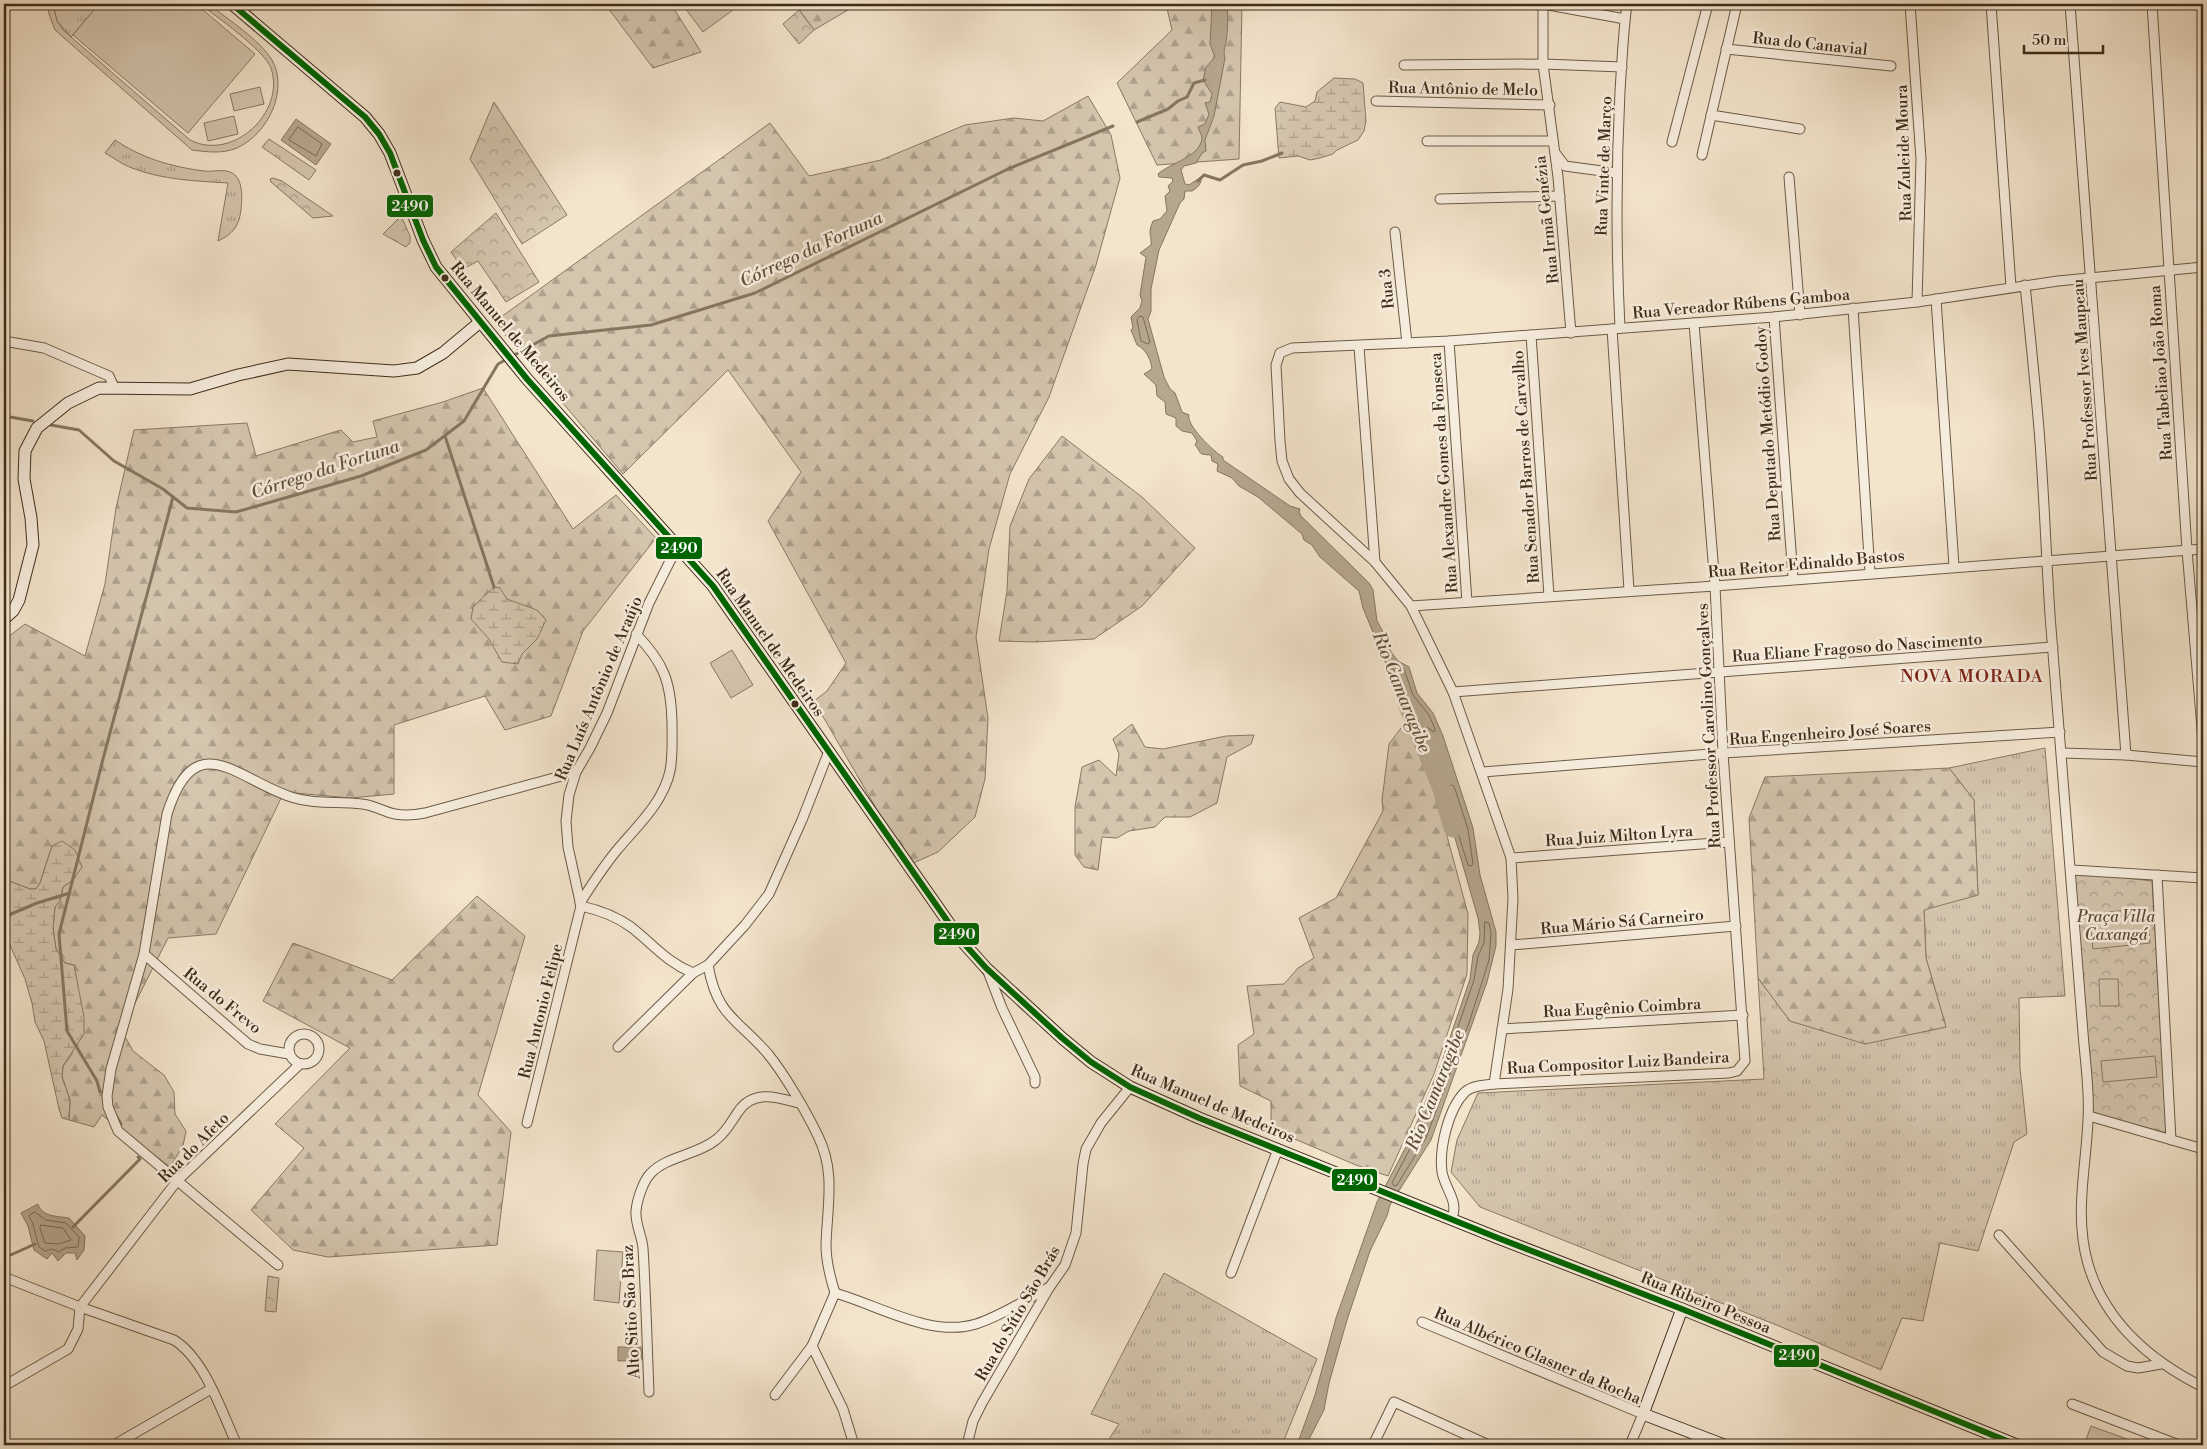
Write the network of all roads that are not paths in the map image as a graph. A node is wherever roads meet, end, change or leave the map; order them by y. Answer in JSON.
{"nodes":[{"id":1,"x":232,"y":4,"type":"edge"},
{"id":2,"x":1543,"y":4,"type":"edge"},
{"id":3,"x":1627,"y":4,"type":"edge"},
{"id":4,"x":1708,"y":4,"type":"edge"},
{"id":5,"x":1737,"y":4,"type":"edge"},
{"id":6,"x":1910,"y":4,"type":"edge"},
{"id":7,"x":1991,"y":4,"type":"edge"},
{"id":8,"x":2070,"y":4,"type":"edge"},
{"id":9,"x":2152,"y":4,"type":"edge"},
{"id":10,"x":1625,"y":20,"type":"junction"},
{"id":11,"x":1726,"y":50,"type":"junction"},
{"id":12,"x":1543,"y":64,"type":"junction"},
{"id":13,"x":1404,"y":65,"type":"dead end"},
{"id":14,"x":1890,"y":66,"type":"dead end"},
{"id":15,"x":1622,"y":67,"type":"junction"},
{"id":16,"x":1376,"y":101,"type":"dead end"},
{"id":17,"x":1550,"y":105,"type":"junction"},
{"id":18,"x":1711,"y":116,"type":"junction"},
{"id":19,"x":1800,"y":129,"type":"dead end"},
{"id":20,"x":1428,"y":141,"type":"dead end"},
{"id":21,"x":1553,"y":141,"type":"junction"},
{"id":22,"x":1672,"y":142,"type":"dead end"},
{"id":23,"x":1702,"y":155,"type":"dead end"},
{"id":24,"x":1617,"y":173,"type":"junction"},
{"id":25,"x":1788,"y":177,"type":"dead end"},
{"id":26,"x":1560,"y":196,"type":"junction"},
{"id":27,"x":1440,"y":199,"type":"dead end"},
{"id":28,"x":1395,"y":232,"type":"dead end"},
{"id":29,"x":2203,"y":267,"type":"edge"},
{"id":30,"x":2169,"y":270,"type":"junction"},
{"id":31,"x":2091,"y":277,"type":"junction"},
{"id":32,"x":2025,"y":285,"type":"junction"},
{"id":33,"x":2011,"y":287,"type":"junction"},
{"id":34,"x":1936,"y":299,"type":"junction"},
{"id":35,"x":1917,"y":302,"type":"junction"},
{"id":36,"x":1853,"y":308,"type":"junction"},
{"id":37,"x":1800,"y":314,"type":"junction"},
{"id":38,"x":1774,"y":318,"type":"junction"},
{"id":39,"x":480,"y":322,"type":"junction"},
{"id":40,"x":1694,"y":323,"type":"junction"},
{"id":41,"x":1616,"y":328,"type":"junction"},
{"id":42,"x":1570,"y":333,"type":"junction"},
{"id":43,"x":1531,"y":335,"type":"junction"},
{"id":44,"x":4,"y":341,"type":"edge"},
{"id":45,"x":1448,"y":341,"type":"junction"},
{"id":46,"x":1407,"y":343,"type":"junction"},
{"id":47,"x":1359,"y":347,"type":"junction"},
{"id":48,"x":114,"y":387,"type":"junction"},
{"id":49,"x":678,"y":545,"type":"junction"},
{"id":50,"x":2203,"y":549,"type":"edge"},
{"id":51,"x":2187,"y":550,"type":"junction"},
{"id":52,"x":2112,"y":557,"type":"junction"},
{"id":53,"x":2046,"y":560,"type":"junction"},
{"id":54,"x":1375,"y":562,"type":"junction"},
{"id":55,"x":1954,"y":566,"type":"junction"},
{"id":56,"x":1870,"y":573,"type":"junction"},
{"id":57,"x":1792,"y":578,"type":"junction"},
{"id":58,"x":1715,"y":586,"type":"junction"},
{"id":59,"x":1629,"y":590,"type":"junction"},
{"id":60,"x":1549,"y":596,"type":"junction"},
{"id":61,"x":1467,"y":602,"type":"junction"},
{"id":62,"x":1411,"y":606,"type":"junction"},
{"id":63,"x":8,"y":612,"type":"edge"},
{"id":64,"x":4,"y":619,"type":"edge"},
{"id":65,"x":636,"y":634,"type":"junction"},
{"id":66,"x":2053,"y":647,"type":"junction"},
{"id":67,"x":1719,"y":672,"type":"junction"},
{"id":68,"x":1453,"y":692,"type":"junction"},
{"id":69,"x":2060,"y":732,"type":"junction"},
{"id":70,"x":2203,"y":740,"type":"edge"},
{"id":71,"x":829,"y":751,"type":"junction"},
{"id":72,"x":1723,"y":753,"type":"junction"},
{"id":73,"x":2062,"y":753,"type":"junction"},
{"id":74,"x":2126,"y":754,"type":"junction"},
{"id":75,"x":2203,"y":762,"type":"edge"},
{"id":76,"x":576,"y":772,"type":"junction"},
{"id":77,"x":1482,"y":772,"type":"junction"},
{"id":78,"x":1729,"y":842,"type":"junction"},
{"id":79,"x":1512,"y":858,"type":"junction"},
{"id":80,"x":2072,"y":870,"type":"junction"},
{"id":81,"x":2157,"y":875,"type":"junction"},
{"id":82,"x":2203,"y":878,"type":"edge"},
{"id":83,"x":581,"y":904,"type":"junction"},
{"id":84,"x":1736,"y":926,"type":"junction"},
{"id":85,"x":1512,"y":945,"type":"junction"},
{"id":86,"x":144,"y":954,"type":"junction"},
{"id":87,"x":708,"y":965,"type":"junction"},
{"id":88,"x":986,"y":968,"type":"junction"},
{"id":89,"x":694,"y":973,"type":"junction"},
{"id":90,"x":1743,"y":1016,"type":"junction"},
{"id":91,"x":1502,"y":1029,"type":"junction"},
{"id":92,"x":618,"y":1047,"type":"dead end"},
{"id":93,"x":289,"y":1054,"type":"junction"},
{"id":94,"x":300,"y":1064,"type":"junction"},
{"id":95,"x":1743,"y":1067,"type":"joint"},
{"id":96,"x":1035,"y":1083,"type":"dead end"},
{"id":97,"x":1494,"y":1084,"type":"junction"},
{"id":98,"x":1130,"y":1087,"type":"junction"},
{"id":99,"x":799,"y":1103,"type":"junction"},
{"id":100,"x":2089,"y":1116,"type":"junction"},
{"id":101,"x":527,"y":1123,"type":"dead end"},
{"id":102,"x":2171,"y":1140,"type":"junction"},
{"id":103,"x":1278,"y":1149,"type":"junction"},
{"id":104,"x":2203,"y":1149,"type":"edge"},
{"id":105,"x":177,"y":1180,"type":"junction"},
{"id":106,"x":1437,"y":1212,"type":"joint"},
{"id":107,"x":1452,"y":1218,"type":"junction"},
{"id":108,"x":1999,"y":1235,"type":"dead end"},
{"id":109,"x":278,"y":1264,"type":"dead end"},
{"id":110,"x":1231,"y":1273,"type":"dead end"},
{"id":111,"x":4,"y":1277,"type":"edge"},
{"id":112,"x":1049,"y":1288,"type":"junction"},
{"id":113,"x":835,"y":1293,"type":"junction"},
{"id":114,"x":80,"y":1307,"type":"junction"},
{"id":115,"x":1682,"y":1308,"type":"junction"},
{"id":116,"x":1422,"y":1322,"type":"dead end"},
{"id":117,"x":812,"y":1346,"type":"junction"},
{"id":118,"x":2161,"y":1364,"type":"junction"},
{"id":119,"x":4,"y":1386,"type":"edge"},
{"id":120,"x":2203,"y":1387,"type":"edge"},
{"id":121,"x":211,"y":1389,"type":"junction"},
{"id":122,"x":650,"y":1392,"type":"dead end"},
{"id":123,"x":775,"y":1395,"type":"dead end"},
{"id":124,"x":2072,"y":1404,"type":"dead end"},
{"id":125,"x":1643,"y":1414,"type":"junction"},
{"id":126,"x":850,"y":1431,"type":"junction"},
{"id":127,"x":114,"y":1445,"type":"edge"},
{"id":128,"x":237,"y":1445,"type":"edge"},
{"id":129,"x":846,"y":1445,"type":"edge"},
{"id":130,"x":854,"y":1445,"type":"edge"},
{"id":131,"x":967,"y":1445,"type":"edge"},
{"id":132,"x":1372,"y":1445,"type":"edge"},
{"id":133,"x":1489,"y":1445,"type":"edge"},
{"id":134,"x":1630,"y":1445,"type":"edge"},
{"id":135,"x":1724,"y":1445,"type":"edge"},
{"id":136,"x":2017,"y":1445,"type":"edge"},
{"id":137,"x":2179,"y":1445,"type":"edge"}],
"edges":[{"from":1,"to":39,"type":"main road","name":"Rua Manuel de Medeiros"},
{"from":2,"to":10,"type":"street"},
{"from":2,"to":12,"type":"street","name":"Rua Irmã Genézia"},
{"from":3,"to":10,"type":"street","name":"Rua Vinte de Março"},
{"from":4,"to":22,"type":"street"},
{"from":5,"to":11,"type":"street"},
{"from":6,"to":35,"type":"street","name":"Rua Zuleide Moura"},
{"from":7,"to":33,"type":"street"},
{"from":8,"to":31,"type":"street","name":"Rua Professor Ives Maupeau"},
{"from":9,"to":30,"type":"street","name":"Rua Tabeliao João Roma"},
{"from":10,"to":15,"type":"street","name":"Rua Vinte de Março"},
{"from":11,"to":14,"type":"street","name":"Rua do Canavial"},
{"from":11,"to":18,"type":"street"},
{"from":12,"to":13,"type":"street"},
{"from":12,"to":15,"type":"street"},
{"from":12,"to":17,"type":"street","name":"Rua Irmã Genézia"},
{"from":15,"to":24,"type":"street","name":"Rua Vinte de Março"},
{"from":16,"to":17,"type":"street","name":"Rua Antônio de Melo"},
{"from":17,"to":21,"type":"street","name":"Rua Irmã Genézia"},
{"from":18,"to":19,"type":"street"},
{"from":18,"to":23,"type":"street"},
{"from":20,"to":21,"type":"street"},
{"from":21,"to":24,"type":"street"},
{"from":21,"to":26,"type":"street","name":"Rua Irmã Genézia"},
{"from":24,"to":41,"type":"street","name":"Rua Vinte de Março"},
{"from":25,"to":37,"type":"street"},
{"from":26,"to":27,"type":"street"},
{"from":26,"to":42,"type":"street","name":"Rua Irmã Genézia"},
{"from":28,"to":46,"type":"street","name":"Rua 3"},
{"from":29,"to":30,"type":"street","name":"Rua Vereador Rúbens Gamboa"},
{"from":30,"to":31,"type":"street","name":"Rua Vereador Rúbens Gamboa"},
{"from":30,"to":51,"type":"street","name":"Rua Tabeliao João Roma"},
{"from":31,"to":32,"type":"street","name":"Rua Vereador Rúbens Gamboa"},
{"from":31,"to":52,"type":"street","name":"Rua Professor Ives Maupeau"},
{"from":32,"to":33,"type":"street","name":"Rua Vereador Rúbens Gamboa"},
{"from":32,"to":53,"type":"street"},
{"from":33,"to":34,"type":"street","name":"Rua Vereador Rúbens Gamboa"},
{"from":34,"to":35,"type":"street","name":"Rua Vereador Rúbens Gamboa"},
{"from":34,"to":55,"type":"street"},
{"from":35,"to":36,"type":"street","name":"Rua Vereador Rúbens Gamboa"},
{"from":36,"to":37,"type":"street","name":"Rua Vereador Rúbens Gamboa"},
{"from":36,"to":56,"type":"street"},
{"from":37,"to":38,"type":"street","name":"Rua Vereador Rúbens Gamboa"},
{"from":38,"to":40,"type":"street","name":"Rua Vereador Rúbens Gamboa"},
{"from":38,"to":57,"type":"street","name":"Rua Deputado Metódio Godoy"},
{"from":39,"to":48,"type":"main road"},
{"from":39,"to":49,"type":"main road","name":"Rua Manuel de Medeiros"},
{"from":40,"to":41,"type":"street","name":"Rua Vereador Rúbens Gamboa"},
{"from":40,"to":58,"type":"street","name":"Rua Professor Carolino Gonçalves"},
{"from":41,"to":42,"type":"street","name":"Rua Vereador Rúbens Gamboa"},
{"from":41,"to":59,"type":"street","name":"Rua Vinte de Março"},
{"from":42,"to":43,"type":"street","name":"Rua Vereador Rúbens Gamboa"},
{"from":43,"to":45,"type":"street","name":"Rua Vereador Rúbens Gamboa"},
{"from":43,"to":60,"type":"street","name":"Rua Senador Barros de Carvalho"},
{"from":44,"to":48,"type":"street"},
{"from":45,"to":46,"type":"street","name":"Rua Vereador Rúbens Gamboa"},
{"from":45,"to":61,"type":"street","name":"Rua Alexandre Gomes da Fonseca"},
{"from":46,"to":47,"type":"street","name":"Rua Vereador Rúbens Gamboa"},
{"from":47,"to":54,"type":"street"},
{"from":47,"to":54,"type":"street","name":"Rua Vereador Rúbens Gamboa"},
{"from":48,"to":63,"type":"main road"},
{"from":49,"to":65,"type":"street","name":"Rua Luís Antônio de Araújo"},
{"from":49,"to":71,"type":"main road","name":"Rua Manuel de Medeiros"},
{"from":50,"to":51,"type":"street","name":"Rua Reitor Edinaldo Bastos"},
{"from":51,"to":52,"type":"street","name":"Rua Reitor Edinaldo Bastos"},
{"from":51,"to":70,"type":"street","name":"Rua Tabeliao João Roma"},
{"from":52,"to":53,"type":"street","name":"Rua Reitor Edinaldo Bastos"},
{"from":52,"to":74,"type":"street","name":"Rua Professor Ives Maupeau"},
{"from":53,"to":55,"type":"street","name":"Rua Reitor Edinaldo Bastos"},
{"from":53,"to":66,"type":"street"},
{"from":54,"to":62,"type":"street"},
{"from":55,"to":56,"type":"street","name":"Rua Reitor Edinaldo Bastos"},
{"from":56,"to":57,"type":"street","name":"Rua Reitor Edinaldo Bastos"},
{"from":57,"to":58,"type":"street","name":"Rua Reitor Edinaldo Bastos"},
{"from":58,"to":59,"type":"street","name":"Rua Reitor Edinaldo Bastos"},
{"from":58,"to":67,"type":"street","name":"Rua Professor Carolino Gonçalves"},
{"from":59,"to":60,"type":"street","name":"Rua Reitor Edinaldo Bastos"},
{"from":60,"to":61,"type":"street","name":"Rua Reitor Edinaldo Bastos"},
{"from":61,"to":62,"type":"street","name":"Rua Reitor Edinaldo Bastos"},
{"from":62,"to":68,"type":"street"},
{"from":63,"to":64,"type":"main road"},
{"from":65,"to":76,"type":"street","name":"Rua Luís Antônio de Araújo"},
{"from":65,"to":83,"type":"street"},
{"from":66,"to":67,"type":"street","name":"Rua Eliane Fragoso do Nascimento"},
{"from":66,"to":69,"type":"street"},
{"from":67,"to":68,"type":"street","name":"Rua Eliane Fragoso do Nascimento"},
{"from":67,"to":72,"type":"street","name":"Rua Professor Carolino Gonçalves"},
{"from":68,"to":77,"type":"street"},
{"from":69,"to":72,"type":"street","name":"Rua Engenheiro José Soares"},
{"from":69,"to":73,"type":"street"},
{"from":71,"to":87,"type":"street"},
{"from":71,"to":88,"type":"main road","name":"Rua Manuel de Medeiros"},
{"from":72,"to":77,"type":"street","name":"Rua Engenheiro José Soares"},
{"from":72,"to":78,"type":"street","name":"Rua Professor Carolino Gonçalves"},
{"from":73,"to":74,"type":"street"},
{"from":73,"to":80,"type":"street"},
{"from":74,"to":75,"type":"street"},
{"from":76,"to":83,"type":"street","name":"Rua Luís Antônio de Araújo"},
{"from":76,"to":86,"type":"street"},
{"from":77,"to":79,"type":"street"},
{"from":78,"to":79,"type":"street","name":"Rua Juiz Milton Lyra"},
{"from":78,"to":84,"type":"street","name":"Rua Professor Carolino Gonçalves"},
{"from":79,"to":85,"type":"street"},
{"from":80,"to":81,"type":"street"},
{"from":80,"to":100,"type":"street"},
{"from":81,"to":82,"type":"street"},
{"from":81,"to":102,"type":"street"},
{"from":83,"to":89,"type":"street"},
{"from":83,"to":101,"type":"street","name":"Rua Antonio Felipe"},
{"from":84,"to":85,"type":"street","name":"Rua Mário Sá Carneiro"},
{"from":84,"to":90,"type":"street","name":"Rua Professor Carolino Gonçalves"},
{"from":85,"to":91,"type":"street"},
{"from":86,"to":93,"type":"street","name":"Rua do Frevo"},
{"from":86,"to":105,"type":"street"},
{"from":87,"to":89,"type":"street"},
{"from":87,"to":99,"type":"street"},
{"from":88,"to":96,"type":"street"},
{"from":88,"to":98,"type":"main road","name":"Rua Manuel de Medeiros"},
{"from":89,"to":92,"type":"street"},
{"from":90,"to":91,"type":"street","name":"Rua Eugênio Coimbra"},
{"from":90,"to":95,"type":"street","name":"Rua Professor Carolino Gonçalves"},
{"from":91,"to":97,"type":"street"},
{"from":93,"to":94,"type":"street"},
{"from":93,"to":94,"type":"street","name":"Rua do Afeto"},
{"from":94,"to":105,"type":"street","name":"Rua do Afeto"},
{"from":95,"to":97,"type":"street","name":"Rua Compositor Luiz Bandeira"},
{"from":97,"to":107,"type":"street","name":"Rua Compositor Luiz Bandeira"},
{"from":98,"to":103,"type":"main road","name":"Rua Manuel de Medeiros"},
{"from":98,"to":112,"type":"street","name":"Rua do Sítio São Brás"},
{"from":99,"to":113,"type":"street"},
{"from":99,"to":122,"type":"street","name":"Alto Sitio São Braz"},
{"from":100,"to":102,"type":"street"},
{"from":100,"to":118,"type":"street"},
{"from":102,"to":104,"type":"street"},
{"from":103,"to":106,"type":"main road","name":"Rua Manuel de Medeiros"},
{"from":103,"to":110,"type":"street"},
{"from":105,"to":109,"type":"street"},
{"from":105,"to":114,"type":"street","name":"Rua do Afeto"},
{"from":106,"to":107,"type":"main road","name":"Rua Ribeiro Pessoa"},
{"from":107,"to":115,"type":"main road","name":"Rua Ribeiro Pessoa"},
{"from":108,"to":118,"type":"street"},
{"from":111,"to":114,"type":"street"},
{"from":112,"to":113,"type":"street"},
{"from":112,"to":131,"type":"street","name":"Rua do Sítio São Brás"},
{"from":113,"to":117,"type":"street"},
{"from":114,"to":119,"type":"street"},
{"from":114,"to":121,"type":"street"},
{"from":115,"to":125,"type":"main road"},
{"from":115,"to":136,"type":"main road","name":"Rua Ribeiro Pessoa"},
{"from":116,"to":125,"type":"street","name":"Rua Albérico Glasner da Rocha"},
{"from":117,"to":123,"type":"street"},
{"from":117,"to":126,"type":"street"},
{"from":118,"to":120,"type":"street"},
{"from":121,"to":127,"type":"street"},
{"from":121,"to":128,"type":"street"},
{"from":124,"to":137,"type":"street"},
{"from":125,"to":134,"type":"street"},
{"from":125,"to":135,"type":"main road"},
{"from":126,"to":129,"type":"street"},
{"from":126,"to":130,"type":"street"},
{"from":132,"to":133,"type":"street"}]}
